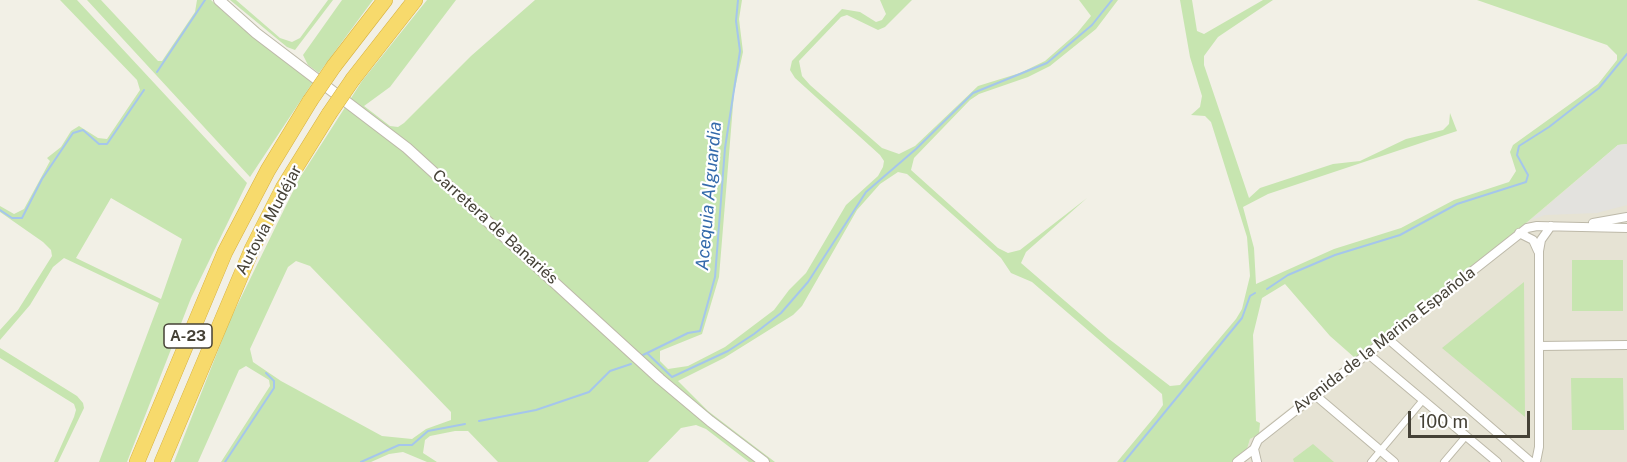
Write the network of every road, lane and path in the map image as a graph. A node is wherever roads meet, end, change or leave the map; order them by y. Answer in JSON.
{"nodes":[{"id":1,"x":219,"y":0,"type":"edge"},
{"id":2,"x":385,"y":0,"type":"edge"},
{"id":3,"x":416,"y":0,"type":"edge"},
{"id":4,"x":1627,"y":217,"type":"edge"},
{"id":5,"x":1551,"y":226,"type":"junction"},
{"id":6,"x":1575,"y":226,"type":"junction"},
{"id":7,"x":1627,"y":228,"type":"edge"},
{"id":8,"x":1520,"y":233,"type":"junction"},
{"id":9,"x":1539,"y":251,"type":"junction"},
{"id":10,"x":1387,"y":338,"type":"junction"},
{"id":11,"x":1627,"y":345,"type":"edge"},
{"id":12,"x":1539,"y":346,"type":"junction"},
{"id":13,"x":1367,"y":353,"type":"junction"},
{"id":14,"x":1315,"y":395,"type":"junction"},
{"id":15,"x":1423,"y":400,"type":"junction"},
{"id":16,"x":1466,"y":436,"type":"junction"},
{"id":17,"x":1254,"y":449,"type":"junction"},
{"id":18,"x":1380,"y":451,"type":"junction"},
{"id":19,"x":137,"y":462,"type":"edge"},
{"id":20,"x":162,"y":462,"type":"edge"},
{"id":21,"x":764,"y":462,"type":"edge"},
{"id":22,"x":1237,"y":462,"type":"edge"},
{"id":23,"x":1257,"y":462,"type":"edge"},
{"id":24,"x":1371,"y":462,"type":"edge"},
{"id":25,"x":1394,"y":462,"type":"edge"},
{"id":26,"x":1444,"y":462,"type":"edge"},
{"id":27,"x":1497,"y":462,"type":"edge"},
{"id":28,"x":1531,"y":462,"type":"edge"},
{"id":29,"x":1536,"y":462,"type":"edge"}],
"edges":[{"from":1,"to":21,"type":"street","name":"Carretera de Banariés"},
{"from":2,"to":19,"type":"highway","name":"Autovía Mudéjar","number":"A-23","bridge":true},
{"from":3,"to":20,"type":"highway","name":"Autovía Mudéjar","number":"A-23","bridge":true},
{"from":4,"to":6,"type":"street"},
{"from":5,"to":6,"type":"street"},
{"from":5,"to":8,"type":"street","name":"Avenida de la Marina Española"},
{"from":5,"to":9,"type":"street"},
{"from":6,"to":7,"type":"street"},
{"from":8,"to":9,"type":"street"},
{"from":8,"to":10,"type":"street","name":"Avenida de la Marina Española"},
{"from":9,"to":12,"type":"street"},
{"from":10,"to":13,"type":"street","name":"Avenida de la Marina Española"},
{"from":10,"to":28,"type":"street"},
{"from":11,"to":12,"type":"street"},
{"from":12,"to":29,"type":"street"},
{"from":13,"to":14,"type":"street","name":"Avenida de la Marina Española"},
{"from":13,"to":15,"type":"street"},
{"from":14,"to":17,"type":"street","name":"Avenida de la Marina Española"},
{"from":14,"to":18,"type":"street"},
{"from":15,"to":16,"type":"street"},
{"from":15,"to":18,"type":"street"},
{"from":16,"to":26,"type":"street"},
{"from":16,"to":27,"type":"street"},
{"from":17,"to":22,"type":"street","name":"Avenida de la Marina Española"},
{"from":17,"to":23,"type":"street"},
{"from":18,"to":24,"type":"street"},
{"from":18,"to":25,"type":"street"}]}
